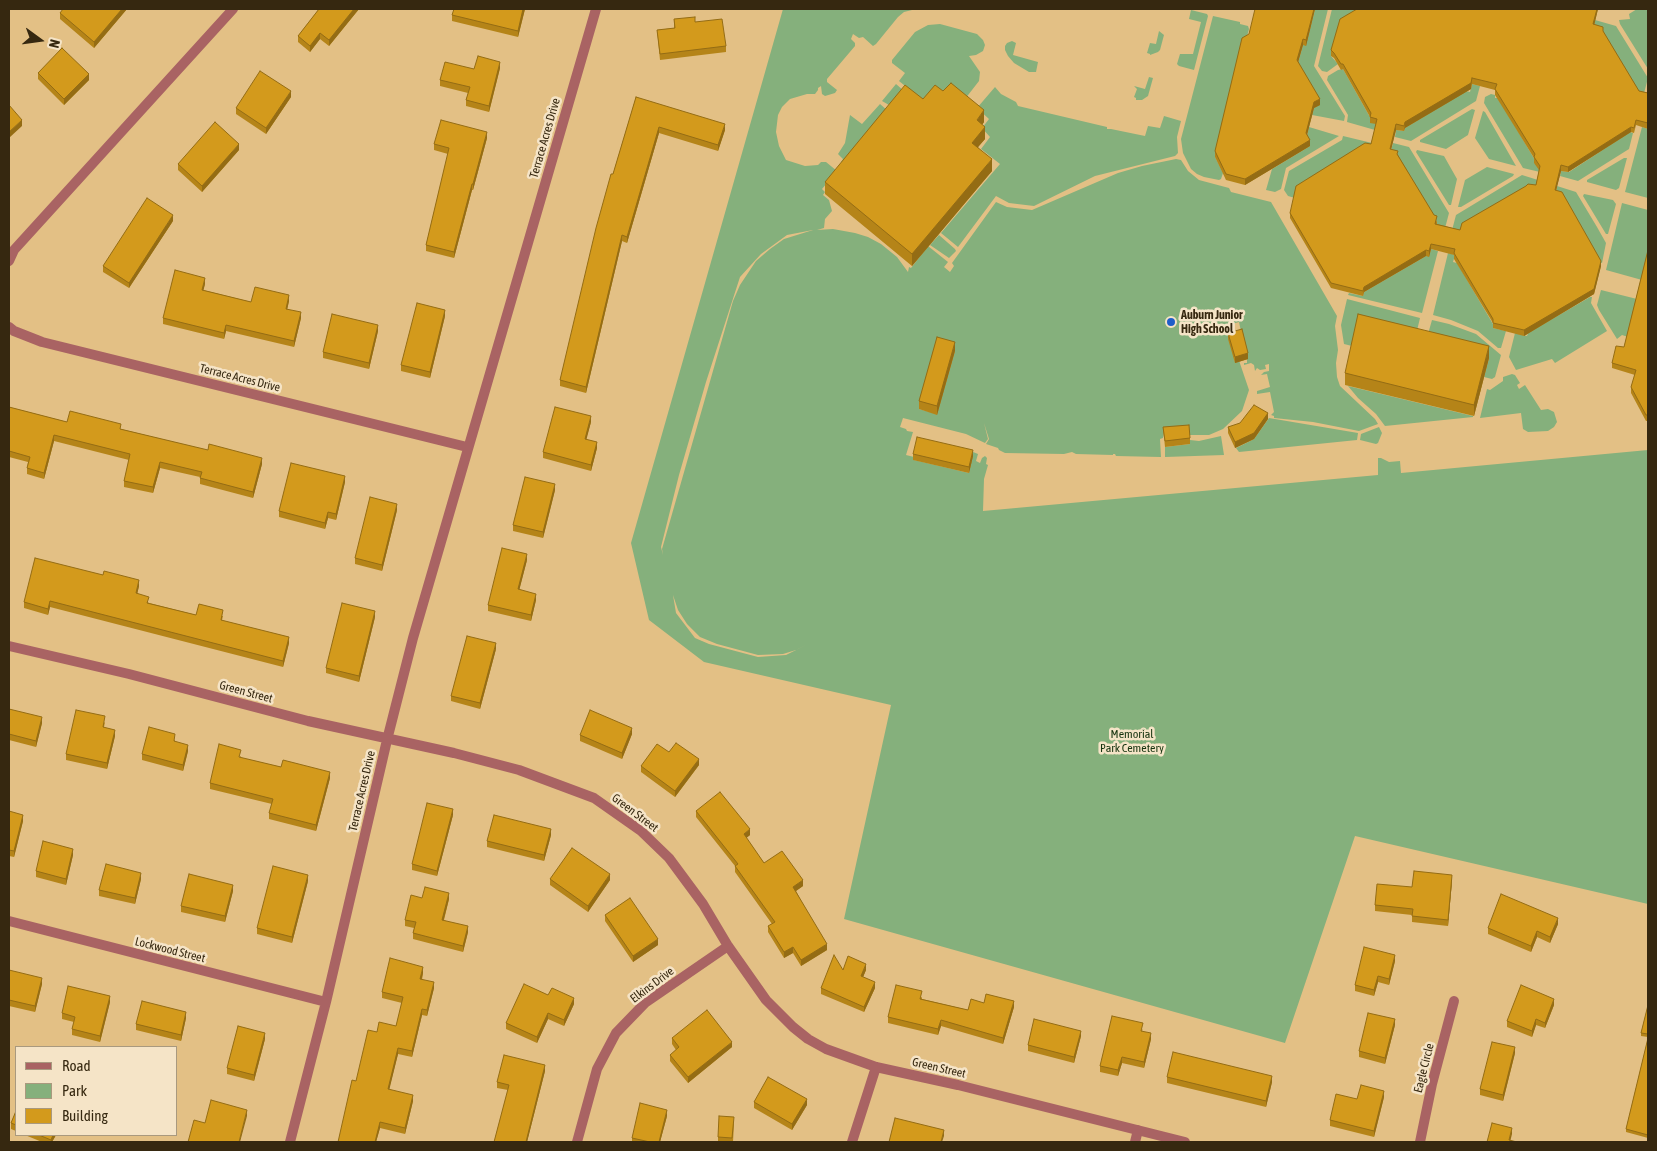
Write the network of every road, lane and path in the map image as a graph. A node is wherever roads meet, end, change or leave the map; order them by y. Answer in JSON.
{"nodes":[{"id":1,"x":233,"y":9,"type":"edge"},
{"id":2,"x":596,"y":9,"type":"edge"},
{"id":3,"x":9,"y":261,"type":"edge"},
{"id":4,"x":9,"y":328,"type":"edge"},
{"id":5,"x":467,"y":447,"type":"junction"},
{"id":6,"x":9,"y":646,"type":"edge"},
{"id":7,"x":387,"y":740,"type":"junction"},
{"id":8,"x":9,"y":921,"type":"edge"},
{"id":9,"x":728,"y":946,"type":"junction"},
{"id":10,"x":1454,"y":1001,"type":"dead end"},
{"id":11,"x":326,"y":1002,"type":"junction"},
{"id":12,"x":876,"y":1067,"type":"junction"},
{"id":13,"x":1138,"y":1130,"type":"junction"},
{"id":14,"x":290,"y":1142,"type":"edge"},
{"id":15,"x":577,"y":1142,"type":"edge"},
{"id":16,"x":852,"y":1142,"type":"edge"},
{"id":17,"x":1135,"y":1142,"type":"edge"},
{"id":18,"x":1185,"y":1142,"type":"edge"},
{"id":19,"x":1420,"y":1142,"type":"edge"}],
"edges":[{"from":1,"to":3,"type":"street"},
{"from":2,"to":5,"type":"street","name":"Terrace Acres Drive"},
{"from":4,"to":5,"type":"street","name":"Terrace Acres Drive"},
{"from":5,"to":7,"type":"street","name":"Terrace Acres Drive"},
{"from":6,"to":7,"type":"street","name":"Green Street"},
{"from":7,"to":9,"type":"street","name":"Green Street"},
{"from":7,"to":11,"type":"street","name":"Terrace Acres Drive"},
{"from":8,"to":11,"type":"street","name":"Lockwood Street"},
{"from":9,"to":12,"type":"street","name":"Green Street"},
{"from":9,"to":15,"type":"street","name":"Elkins Drive"},
{"from":10,"to":19,"type":"street","name":"Eagle Circle"},
{"from":11,"to":14,"type":"street","name":"Terrace Acres Drive"},
{"from":12,"to":13,"type":"street","name":"Green Street"},
{"from":12,"to":16,"type":"street"},
{"from":13,"to":17,"type":"street"},
{"from":13,"to":18,"type":"street","name":"Green Street"}]}
